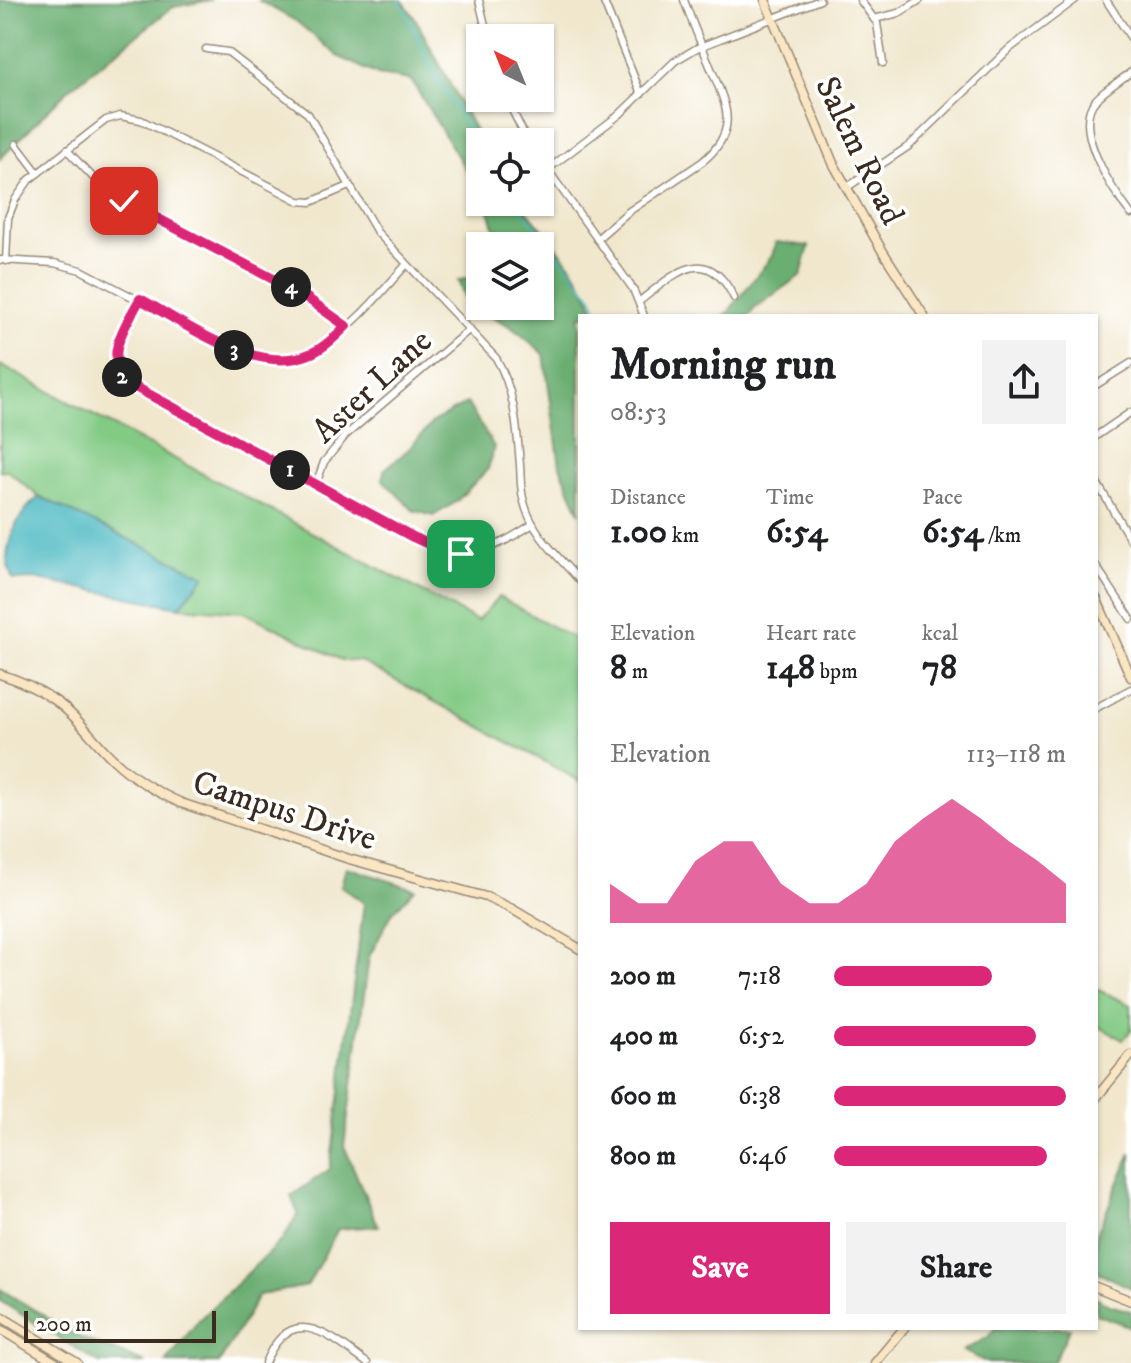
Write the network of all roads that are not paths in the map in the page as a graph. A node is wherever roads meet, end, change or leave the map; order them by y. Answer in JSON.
{"nodes":[{"id":1,"x":479,"y":0,"type":"edge"},
{"id":2,"x":603,"y":0,"type":"edge"},
{"id":3,"x":684,"y":0,"type":"edge"},
{"id":4,"x":765,"y":0,"type":"edge"},
{"id":5,"x":820,"y":0,"type":"edge"},
{"id":6,"x":860,"y":0,"type":"edge"},
{"id":7,"x":920,"y":0,"type":"edge"},
{"id":8,"x":1075,"y":0,"type":"edge"},
{"id":9,"x":1106,"y":0,"type":"edge"},
{"id":10,"x":874,"y":19,"type":"junction"},
{"id":11,"x":773,"y":20,"type":"junction"},
{"id":12,"x":485,"y":24,"type":"edge"},
{"id":13,"x":1131,"y":38,"type":"edge"},
{"id":14,"x":702,"y":47,"type":"junction"},
{"id":15,"x":206,"y":49,"type":"dead end"},
{"id":16,"x":883,"y":63,"type":"dead end"},
{"id":17,"x":1131,"y":72,"type":"edge"},
{"id":18,"x":641,"y":94,"type":"junction"},
{"id":19,"x":16,"y":144,"type":"dead end"},
{"id":20,"x":67,"y":150,"type":"junction"},
{"id":21,"x":554,"y":164,"type":"edge"},
{"id":22,"x":38,"y":173,"type":"junction"},
{"id":23,"x":554,"y":178,"type":"edge"},
{"id":24,"x":349,"y":186,"type":"junction"},
{"id":25,"x":846,"y":188,"type":"junction"},
{"id":26,"x":1131,"y":214,"type":"edge"},
{"id":27,"x":597,"y":239,"type":"junction"},
{"id":28,"x":3,"y":260,"type":"edge"},
{"id":29,"x":406,"y":265,"type":"junction"},
{"id":30,"x":734,"y":298,"type":"dead end"},
{"id":31,"x":140,"y":299,"type":"junction"},
{"id":32,"x":640,"y":301,"type":"junction"},
{"id":33,"x":643,"y":314,"type":"edge"},
{"id":34,"x":923,"y":314,"type":"edge"},
{"id":35,"x":346,"y":326,"type":"junction"},
{"id":36,"x":470,"y":329,"type":"junction"},
{"id":37,"x":1131,"y":363,"type":"edge"},
{"id":38,"x":1098,"y":384,"type":"edge"},
{"id":39,"x":1131,"y":412,"type":"edge"},
{"id":40,"x":1098,"y":435,"type":"edge"},
{"id":41,"x":316,"y":484,"type":"junction"},
{"id":42,"x":1098,"y":484,"type":"edge"},
{"id":43,"x":533,"y":524,"type":"junction"},
{"id":44,"x":1128,"y":531,"type":"edge"},
{"id":45,"x":1131,"y":541,"type":"edge"},
{"id":46,"x":1098,"y":569,"type":"edge"},
{"id":47,"x":578,"y":579,"type":"edge"},
{"id":48,"x":1098,"y":603,"type":"edge"},
{"id":49,"x":1131,"y":619,"type":"edge"},
{"id":50,"x":0,"y":674,"type":"edge"},
{"id":51,"x":1131,"y":677,"type":"edge"},
{"id":52,"x":1131,"y":689,"type":"edge"},
{"id":53,"x":1098,"y":707,"type":"edge"},
{"id":54,"x":578,"y":948,"type":"edge"},
{"id":55,"x":1131,"y":1055,"type":"edge"},
{"id":56,"x":1098,"y":1096,"type":"edge"},
{"id":57,"x":1098,"y":1288,"type":"edge"},
{"id":58,"x":1131,"y":1301,"type":"edge"},
{"id":59,"x":0,"y":1316,"type":"edge"},
{"id":60,"x":0,"y":1329,"type":"edge"},
{"id":61,"x":902,"y":1330,"type":"edge"},
{"id":62,"x":56,"y":1363,"type":"edge"},
{"id":63,"x":77,"y":1363,"type":"edge"},
{"id":64,"x":265,"y":1363,"type":"edge"},
{"id":65,"x":367,"y":1363,"type":"edge"},
{"id":66,"x":875,"y":1363,"type":"edge"}],
"edges":[{"from":1,"to":12,"type":"street"},
{"from":2,"to":18,"type":"street"},
{"from":3,"to":14,"type":"street"},
{"from":4,"to":11,"type":"street","name":"Salem Road"},
{"from":5,"to":11,"type":"street"},
{"from":6,"to":10,"type":"street"},
{"from":7,"to":10,"type":"street"},
{"from":8,"to":25,"type":"street"},
{"from":9,"to":13,"type":"street"},
{"from":10,"to":16,"type":"street"},
{"from":11,"to":14,"type":"street"},
{"from":11,"to":25,"type":"street","name":"Salem Road"},
{"from":14,"to":18,"type":"street"},
{"from":14,"to":27,"type":"street"},
{"from":15,"to":24,"type":"street"},
{"from":17,"to":26,"type":"street"},
{"from":18,"to":21,"type":"street"},
{"from":19,"to":22,"type":"street"},
{"from":20,"to":22,"type":"street"},
{"from":20,"to":24,"type":"street"},
{"from":20,"to":35,"type":"street"},
{"from":22,"to":28,"type":"street"},
{"from":23,"to":27,"type":"street"},
{"from":24,"to":29,"type":"street"},
{"from":25,"to":34,"type":"street","name":"Salem Road"},
{"from":27,"to":32,"type":"street"},
{"from":28,"to":31,"type":"street"},
{"from":29,"to":35,"type":"street"},
{"from":29,"to":36,"type":"street"},
{"from":30,"to":32,"type":"street"},
{"from":31,"to":35,"type":"street"},
{"from":31,"to":41,"type":"street"},
{"from":32,"to":33,"type":"street"},
{"from":36,"to":41,"type":"street","name":"Aster Lane"},
{"from":36,"to":43,"type":"street"},
{"from":37,"to":38,"type":"street"},
{"from":39,"to":40,"type":"street"},
{"from":41,"to":43,"type":"street"},
{"from":42,"to":44,"type":"street"},
{"from":43,"to":47,"type":"street"},
{"from":44,"to":45,"type":"street"},
{"from":46,"to":49,"type":"street"},
{"from":48,"to":51,"type":"street"},
{"from":50,"to":54,"type":"street","name":"Campus Drive"},
{"from":52,"to":53,"type":"street"},
{"from":55,"to":56,"type":"street"},
{"from":57,"to":58,"type":"street"},
{"from":59,"to":63,"type":"street"},
{"from":60,"to":62,"type":"street"},
{"from":61,"to":66,"type":"street"},
{"from":64,"to":65,"type":"street"}]}
